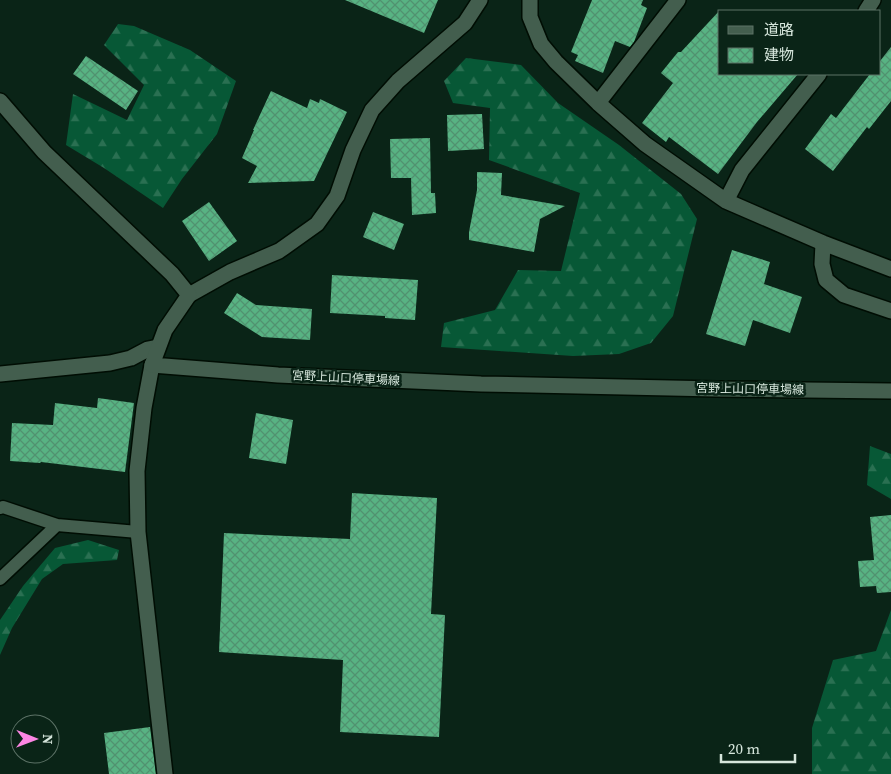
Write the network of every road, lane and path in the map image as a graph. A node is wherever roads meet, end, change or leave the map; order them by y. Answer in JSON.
{"nodes":[{"id":1,"x":480,"y":0,"type":"edge"},
{"id":2,"x":530,"y":0,"type":"edge"},
{"id":3,"x":678,"y":0,"type":"edge"},
{"id":4,"x":817,"y":75,"type":"edge"},
{"id":5,"x":0,"y":101,"type":"edge"},
{"id":6,"x":598,"y":103,"type":"junction"},
{"id":7,"x":726,"y":201,"type":"junction"},
{"id":8,"x":824,"y":243,"type":"junction"},
{"id":9,"x":891,"y":269,"type":"edge"},
{"id":10,"x":189,"y":295,"type":"junction"},
{"id":11,"x":891,"y":311,"type":"edge"},
{"id":12,"x":158,"y":346,"type":"junction"},
{"id":13,"x":152,"y":365,"type":"junction"},
{"id":14,"x":0,"y":374,"type":"edge"},
{"id":15,"x":891,"y":391,"type":"edge"},
{"id":16,"x":1,"y":506,"type":"edge"},
{"id":17,"x":57,"y":525,"type":"junction"},
{"id":18,"x":138,"y":532,"type":"junction"},
{"id":19,"x":1,"y":577,"type":"edge"},
{"id":20,"x":165,"y":774,"type":"edge"}],
"edges":[{"from":1,"to":10,"type":"street"},
{"from":2,"to":6,"type":"street"},
{"from":3,"to":6,"type":"street"},
{"from":4,"to":7,"type":"street"},
{"from":5,"to":10,"type":"street"},
{"from":6,"to":7,"type":"street"},
{"from":7,"to":8,"type":"street"},
{"from":8,"to":9,"type":"street"},
{"from":8,"to":11,"type":"street"},
{"from":10,"to":12,"type":"street"},
{"from":12,"to":13,"type":"street"},
{"from":12,"to":14,"type":"street"},
{"from":13,"to":15,"type":"street","name":"宮野上山口停車場線"},
{"from":13,"to":18,"type":"street"},
{"from":16,"to":17,"type":"lane"},
{"from":17,"to":18,"type":"lane"},
{"from":17,"to":19,"type":"lane"},
{"from":18,"to":20,"type":"street"}]}
